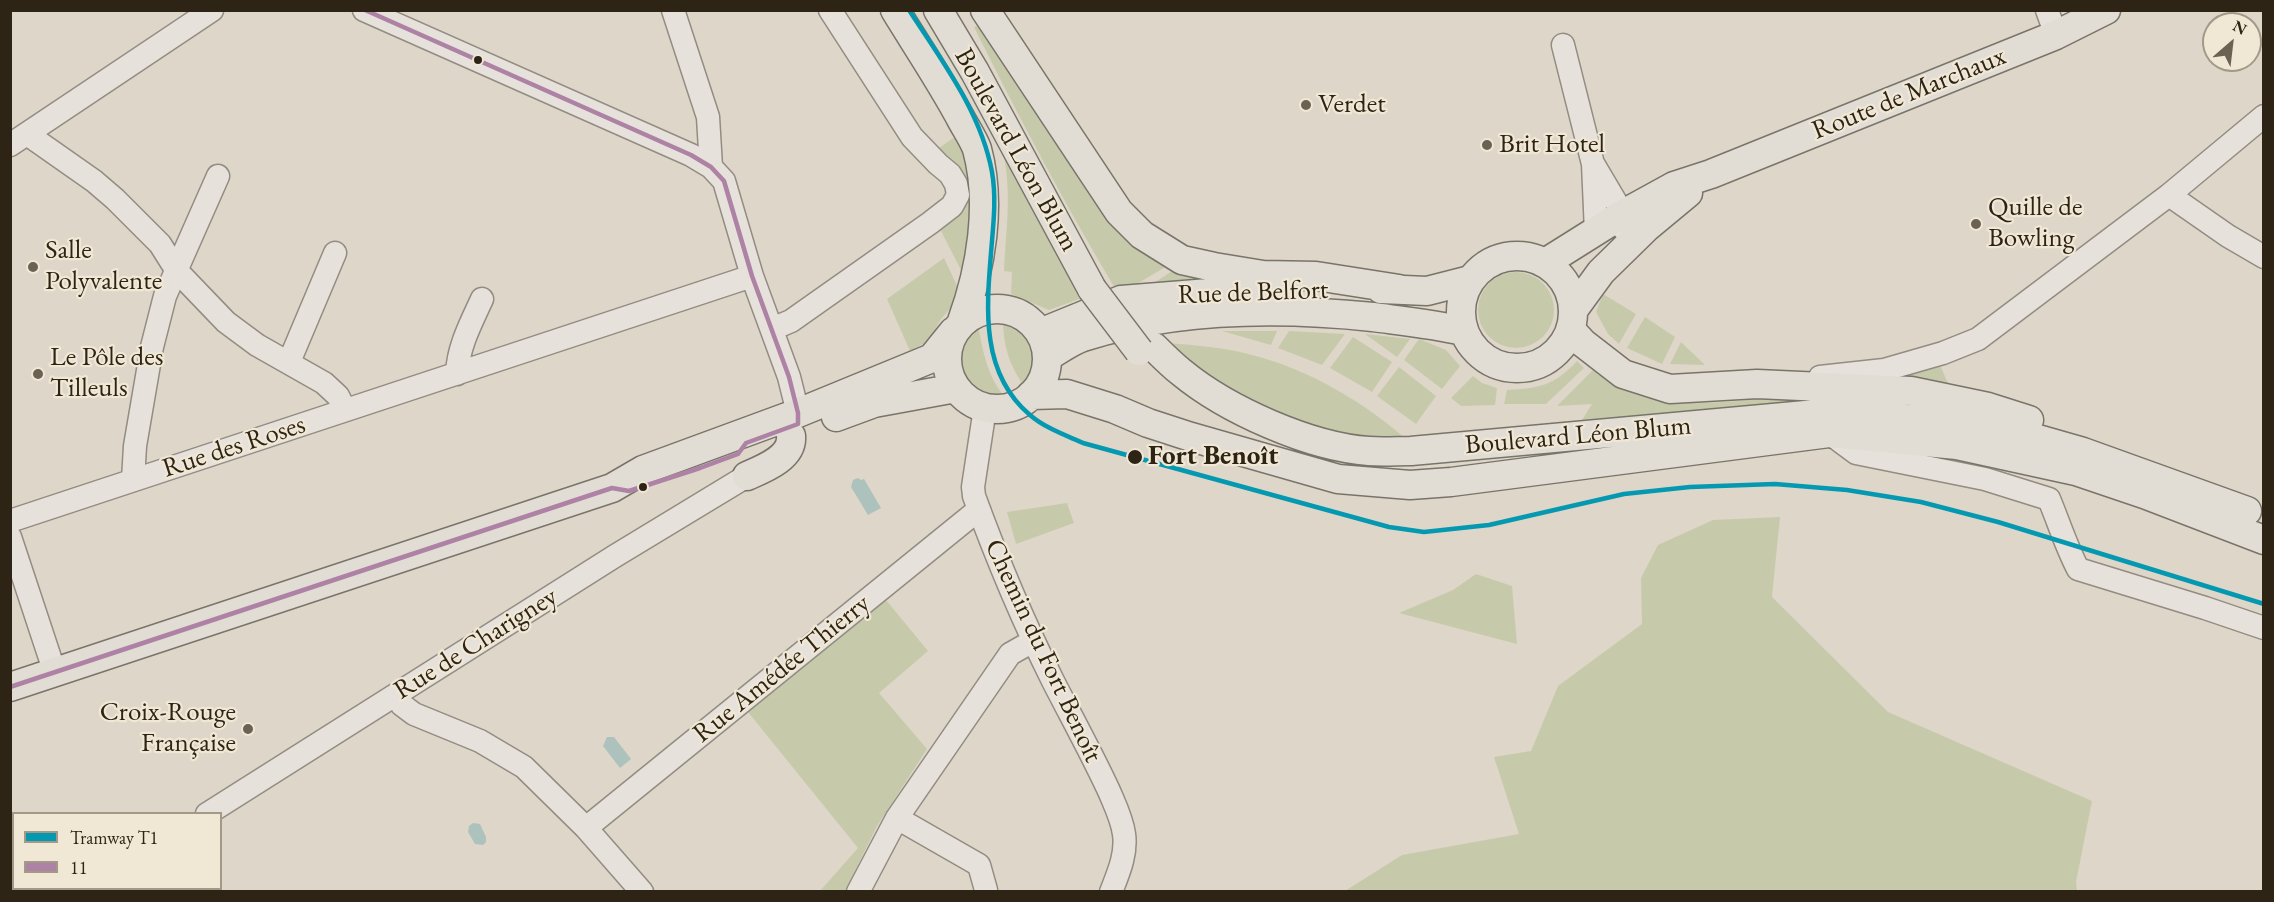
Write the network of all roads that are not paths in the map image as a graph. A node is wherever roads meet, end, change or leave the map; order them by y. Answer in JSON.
{"nodes":[{"id":1,"x":212,"y":10,"type":"edge"},
{"id":2,"x":364,"y":10,"type":"edge"},
{"id":3,"x":673,"y":10,"type":"edge"},
{"id":4,"x":830,"y":10,"type":"edge"},
{"id":5,"x":895,"y":10,"type":"edge"},
{"id":6,"x":938,"y":10,"type":"edge"},
{"id":7,"x":959,"y":10,"type":"edge"},
{"id":8,"x":985,"y":10,"type":"edge"},
{"id":9,"x":2106,"y":10,"type":"edge"},
{"id":10,"x":2051,"y":23,"type":"edge"},
{"id":11,"x":1563,"y":45,"type":"dead end"},
{"id":12,"x":2264,"y":116,"type":"edge"},
{"id":13,"x":19,"y":140,"type":"edge"},
{"id":14,"x":1593,"y":164,"type":"junction"},
{"id":15,"x":711,"y":167,"type":"junction"},
{"id":16,"x":1711,"y":174,"type":"junction"},
{"id":17,"x":218,"y":176,"type":"dead end"},
{"id":18,"x":2169,"y":195,"type":"junction"},
{"id":19,"x":1623,"y":214,"type":"junction"},
{"id":20,"x":1596,"y":232,"type":"junction"},
{"id":21,"x":335,"y":253,"type":"dead end"},
{"id":22,"x":2264,"y":257,"type":"edge"},
{"id":23,"x":1545,"y":263,"type":"junction"},
{"id":24,"x":177,"y":271,"type":"junction"},
{"id":25,"x":1601,"y":272,"type":"junction"},
{"id":26,"x":752,"y":276,"type":"junction"},
{"id":27,"x":1470,"y":280,"type":"junction"},
{"id":28,"x":1100,"y":288,"type":"junction"},
{"id":29,"x":1399,"y":289,"type":"junction"},
{"id":30,"x":482,"y":299,"type":"dead end"},
{"id":31,"x":1573,"y":319,"type":"junction"},
{"id":32,"x":958,"y":327,"type":"junction"},
{"id":33,"x":772,"y":329,"type":"junction"},
{"id":34,"x":1463,"y":331,"type":"junction"},
{"id":35,"x":1044,"y":345,"type":"junction"},
{"id":36,"x":1147,"y":349,"type":"junction"},
{"id":37,"x":289,"y":362,"type":"junction"},
{"id":38,"x":457,"y":374,"type":"junction"},
{"id":39,"x":1757,"y":384,"type":"junction"},
{"id":40,"x":956,"y":388,"type":"junction"},
{"id":41,"x":1031,"y":395,"type":"junction"},
{"id":42,"x":985,"y":408,"type":"junction"},
{"id":43,"x":345,"y":410,"type":"junction"},
{"id":44,"x":794,"y":425,"type":"junction"},
{"id":45,"x":1829,"y":433,"type":"junction"},
{"id":46,"x":742,"y":465,"type":"junction"},
{"id":47,"x":134,"y":480,"type":"junction"},
{"id":48,"x":612,"y":488,"type":"junction"},
{"id":49,"x":980,"y":512,"type":"junction"},
{"id":50,"x":2255,"y":515,"type":"edge"},
{"id":51,"x":10,"y":521,"type":"edge"},
{"id":52,"x":10,"y":537,"type":"edge"},
{"id":53,"x":2264,"y":540,"type":"edge"},
{"id":54,"x":15,"y":565,"type":"edge"},
{"id":55,"x":2264,"y":628,"type":"edge"},
{"id":56,"x":1033,"y":641,"type":"junction"},
{"id":57,"x":55,"y":673,"type":"junction"},
{"id":58,"x":10,"y":687,"type":"edge"},
{"id":59,"x":396,"y":695,"type":"junction"},
{"id":60,"x":209,"y":812,"type":"edge"},
{"id":61,"x":897,"y":818,"type":"junction"},
{"id":62,"x":586,"y":828,"type":"junction"},
{"id":63,"x":986,"y":890,"type":"edge"},
{"id":64,"x":642,"y":891,"type":"edge"},
{"id":65,"x":858,"y":891,"type":"edge"},
{"id":66,"x":1112,"y":891,"type":"edge"}],
"edges":[{"from":1,"to":13,"type":"street"},
{"from":2,"to":15,"type":"street"},
{"from":3,"to":15,"type":"street"},
{"from":4,"to":33,"type":"street"},
{"from":5,"to":32,"type":"main road"},
{"from":6,"to":28,"type":"main road","name":"Boulevard Léon Blum"},
{"from":7,"to":28,"type":"main road","name":"Boulevard Léon Blum"},
{"from":8,"to":29,"type":"main road"},
{"from":9,"to":10,"type":"main road","name":"Route de Marchaux"},
{"from":10,"to":16,"type":"main road","name":"Route de Marchaux"},
{"from":11,"to":14,"type":"street"},
{"from":12,"to":18,"type":"street"},
{"from":13,"to":24,"type":"street"},
{"from":14,"to":19,"type":"street"},
{"from":14,"to":20,"type":"street"},
{"from":15,"to":26,"type":"street"},
{"from":16,"to":19,"type":"main road","name":"Route de Marchaux"},
{"from":16,"to":25,"type":"main road","name":"Route de Marchaux"},
{"from":17,"to":24,"type":"street"},
{"from":18,"to":22,"type":"street"},
{"from":18,"to":39,"type":"street"},
{"from":19,"to":20,"type":"main road","name":"Route de Marchaux"},
{"from":19,"to":25,"type":"street"},
{"from":20,"to":23,"type":"main road","name":"Route de Marchaux"},
{"from":21,"to":37,"type":"street"},
{"from":23,"to":27,"type":"main road"},
{"from":23,"to":31,"type":"main road"},
{"from":24,"to":37,"type":"street"},
{"from":24,"to":47,"type":"street"},
{"from":25,"to":31,"type":"main road","name":"Route de Marchaux"},
{"from":26,"to":33,"type":"street"},
{"from":26,"to":38,"type":"street","name":"Rue des Roses"},
{"from":27,"to":29,"type":"main road","name":"Rue de Belfort"},
{"from":27,"to":34,"type":"main road"},
{"from":28,"to":36,"type":"main road"},
{"from":29,"to":35,"type":"main road","name":"Rue de Belfort"},
{"from":30,"to":38,"type":"street"},
{"from":31,"to":34,"type":"main road"},
{"from":31,"to":39,"type":"main road"},
{"from":32,"to":35,"type":"main road"},
{"from":32,"to":40,"type":"main road"},
{"from":32,"to":44,"type":"main road"},
{"from":33,"to":44,"type":"street"},
{"from":34,"to":35,"type":"main road","name":"Rue de Belfort"},
{"from":35,"to":41,"type":"main road"},
{"from":36,"to":45,"type":"main road","name":"Boulevard Léon Blum"},
{"from":36,"to":50,"type":"main road","name":"Boulevard Léon Blum"},
{"from":37,"to":43,"type":"street"},
{"from":38,"to":43,"type":"street","name":"Rue des Roses"},
{"from":39,"to":50,"type":"main road"},
{"from":40,"to":42,"type":"main road"},
{"from":40,"to":44,"type":"main road"},
{"from":41,"to":42,"type":"main road"},
{"from":41,"to":45,"type":"main road"},
{"from":42,"to":49,"type":"street","name":"Chemin du Fort Benoît"},
{"from":43,"to":47,"type":"street","name":"Rue des Roses"},
{"from":44,"to":46,"type":"main road"},
{"from":44,"to":48,"type":"main road"},
{"from":45,"to":53,"type":"main road"},
{"from":45,"to":55,"type":"street"},
{"from":46,"to":48,"type":"main road"},
{"from":46,"to":59,"type":"street","name":"Rue de Charigney"},
{"from":47,"to":51,"type":"street","name":"Rue des Roses"},
{"from":48,"to":57,"type":"main road"},
{"from":49,"to":56,"type":"street","name":"Chemin du Fort Benoît"},
{"from":49,"to":62,"type":"street","name":"Rue Amédée Thierry"},
{"from":52,"to":54,"type":"street"},
{"from":54,"to":57,"type":"street"},
{"from":56,"to":61,"type":"street"},
{"from":56,"to":66,"type":"street","name":"Chemin du Fort Benoît"},
{"from":57,"to":58,"type":"main road"},
{"from":59,"to":60,"type":"street","name":"Rue de Charigney"},
{"from":59,"to":62,"type":"street"},
{"from":61,"to":63,"type":"street"},
{"from":61,"to":65,"type":"street"},
{"from":62,"to":64,"type":"street"}]}
